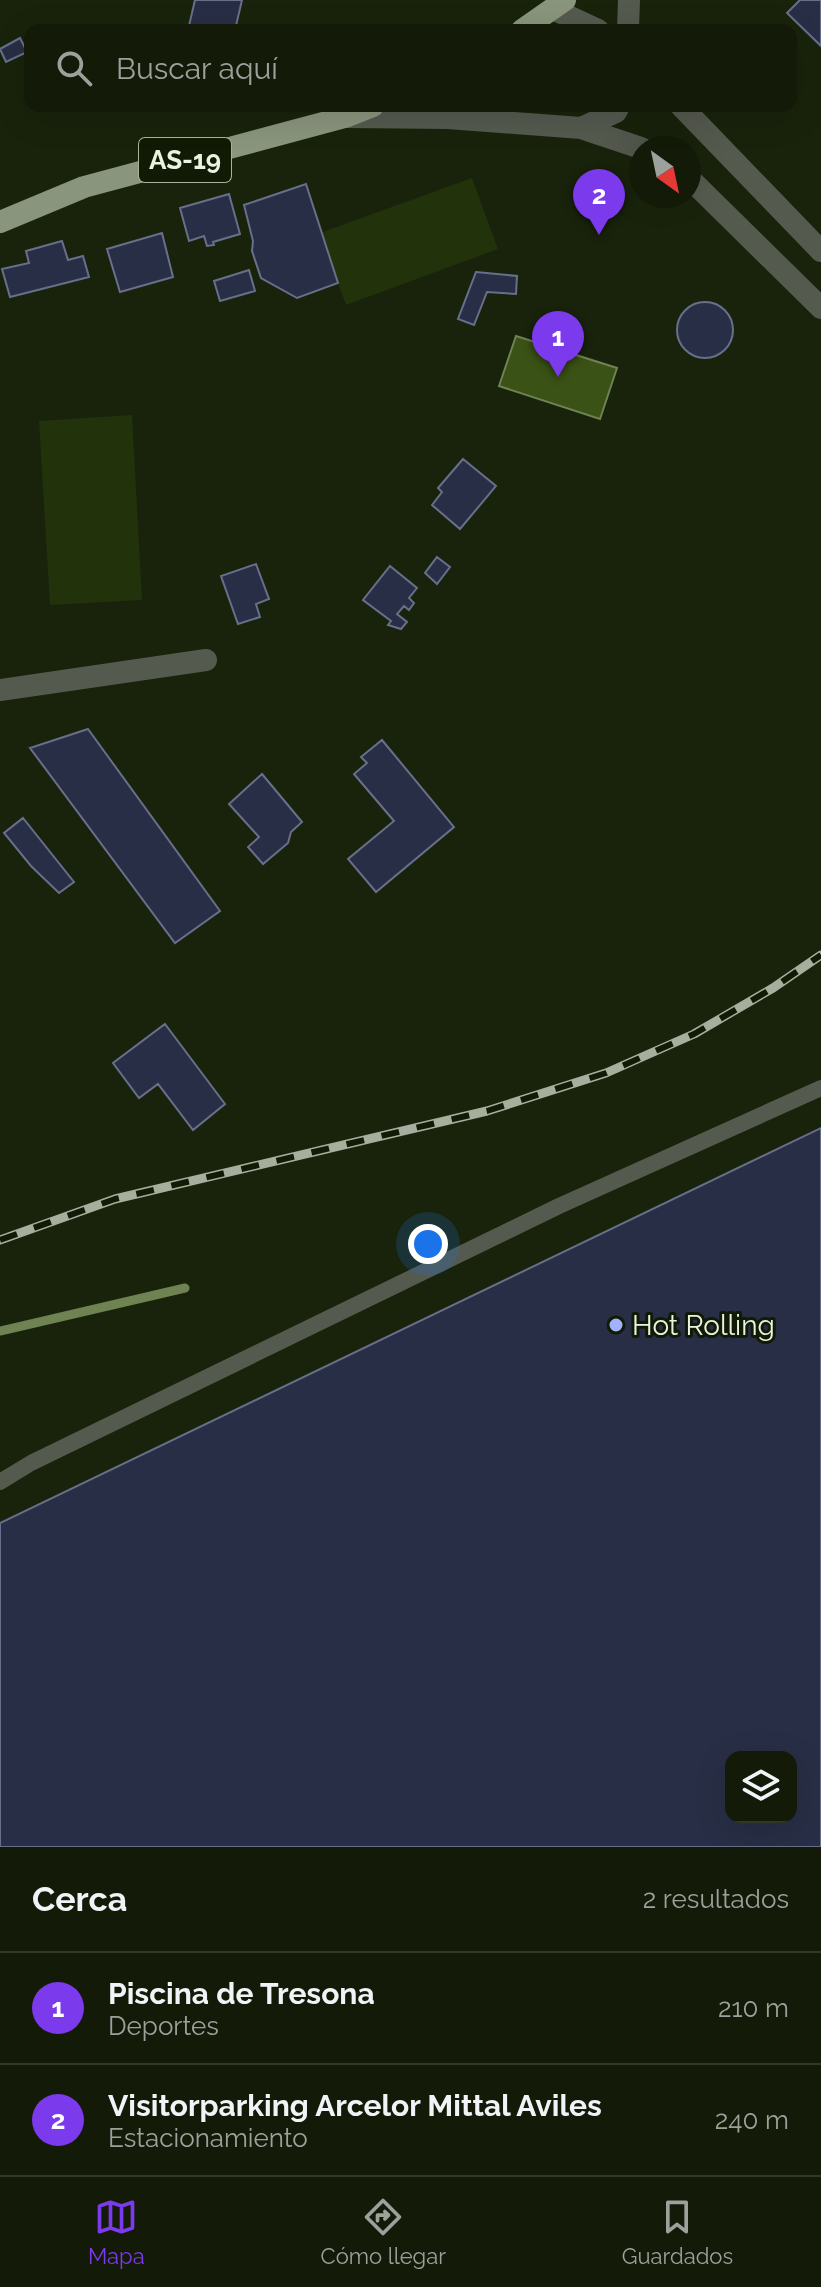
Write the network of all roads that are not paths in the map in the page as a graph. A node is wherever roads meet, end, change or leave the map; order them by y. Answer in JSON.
{"nodes":[{"id":1,"x":629,"y":0,"type":"edge"},
{"id":2,"x":559,"y":4,"type":"edge"},
{"id":3,"x":531,"y":24,"type":"edge"},
{"id":4,"x":589,"y":24,"type":"edge"},
{"id":5,"x":628,"y":24,"type":"edge"},
{"id":6,"x":358,"y":112,"type":"edge"},
{"id":7,"x":616,"y":112,"type":"edge"},
{"id":8,"x":687,"y":112,"type":"edge"},
{"id":9,"x":345,"y":117,"type":"junction"},
{"id":10,"x":581,"y":128,"type":"junction"},
{"id":11,"x":629,"y":144,"type":"edge"},
{"id":12,"x":701,"y":190,"type":"edge"},
{"id":13,"x":0,"y":222,"type":"edge"},
{"id":14,"x":821,"y":251,"type":"edge"},
{"id":15,"x":821,"y":308,"type":"edge"},
{"id":16,"x":206,"y":660,"type":"dead end"},
{"id":17,"x":0,"y":690,"type":"edge"},
{"id":18,"x":821,"y":1088,"type":"edge"},
{"id":19,"x":0,"y":1482,"type":"edge"}],
"edges":[{"from":1,"to":5,"type":"street"},
{"from":2,"to":3,"type":"main road"},
{"from":2,"to":4,"type":"street"},
{"from":6,"to":9,"type":"main road","number":"AS-19"},
{"from":7,"to":10,"type":"street"},
{"from":8,"to":14,"type":"street"},
{"from":9,"to":10,"type":"street"},
{"from":9,"to":13,"type":"main road","number":"AS-19"},
{"from":10,"to":11,"type":"street"},
{"from":12,"to":15,"type":"street"},
{"from":16,"to":17,"type":"street"},
{"from":18,"to":19,"type":"lane"}]}
